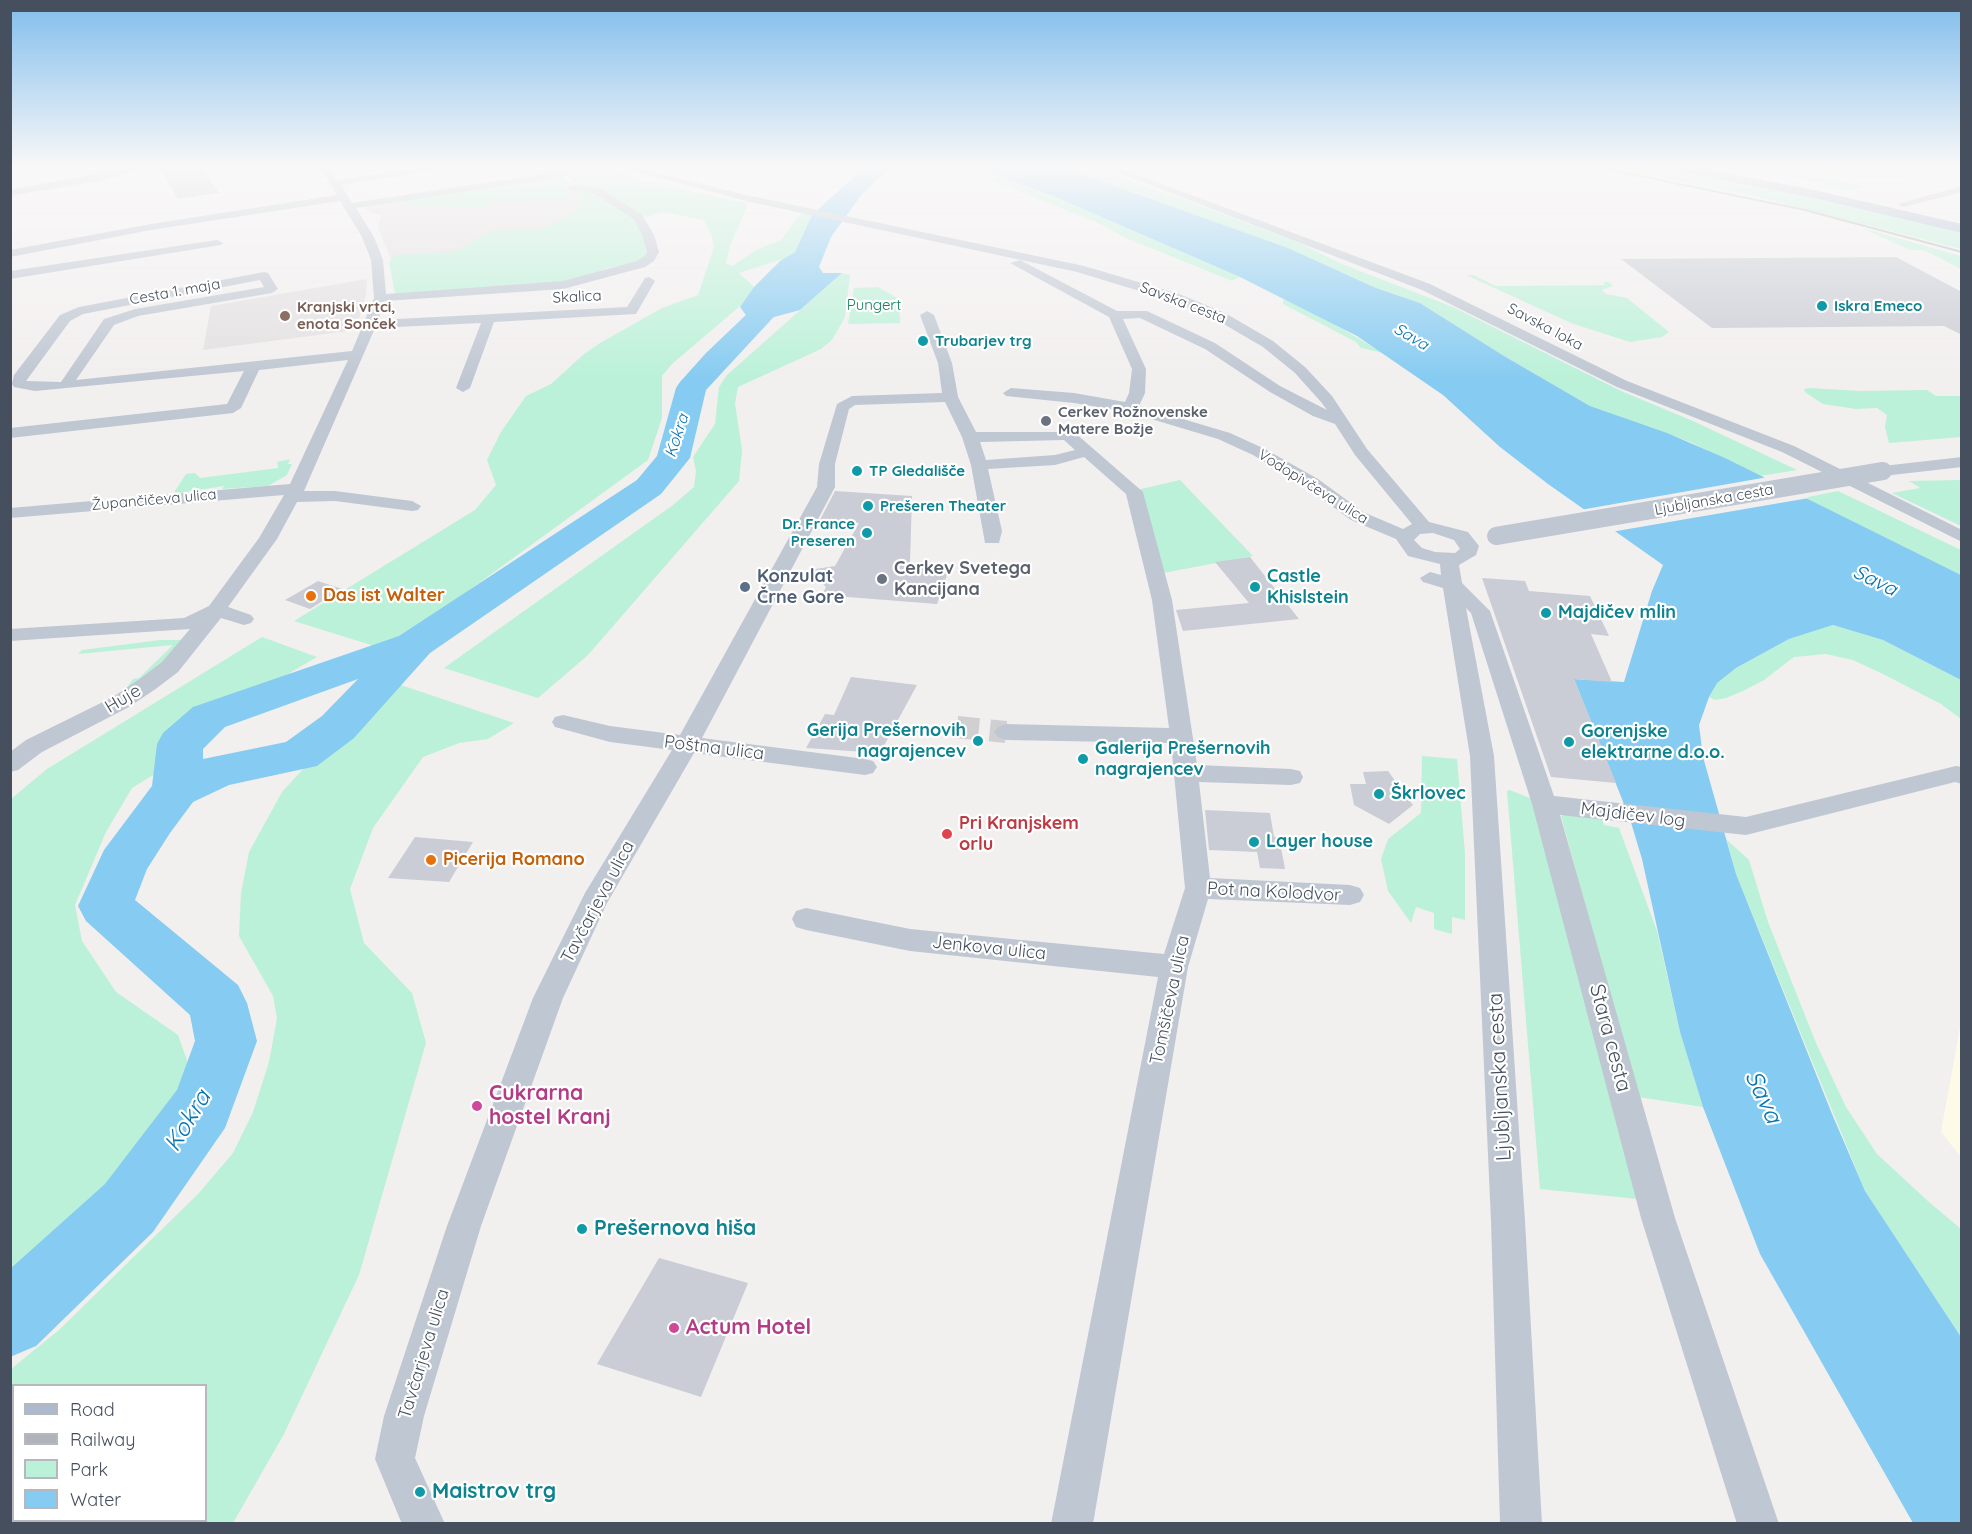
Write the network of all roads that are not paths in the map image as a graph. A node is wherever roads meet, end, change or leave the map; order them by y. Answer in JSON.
{"nodes":[{"id":1,"x":96,"y":238,"type":"edge"},
{"id":2,"x":365,"y":238,"type":"edge"},
{"id":3,"x":649,"y":238,"type":"edge"},
{"id":4,"x":938,"y":238,"type":"edge"},
{"id":5,"x":1295,"y":238,"type":"edge"},
{"id":6,"x":217,"y":243,"type":"dead end"},
{"id":7,"x":1001,"y":251,"type":"junction"},
{"id":8,"x":10,"y":254,"type":"edge"},
{"id":9,"x":10,"y":275,"type":"edge"},
{"id":10,"x":649,"y":281,"type":"dead end"},
{"id":11,"x":380,"y":298,"type":"junction"},
{"id":12,"x":927,"y":315,"type":"dead end"},
{"id":13,"x":1115,"y":315,"type":"junction"},
{"id":14,"x":489,"y":318,"type":"junction"},
{"id":15,"x":370,"y":324,"type":"junction"},
{"id":16,"x":358,"y":355,"type":"junction"},
{"id":17,"x":254,"y":366,"type":"junction"},
{"id":18,"x":65,"y":386,"type":"junction"},
{"id":19,"x":463,"y":388,"type":"dead end"},
{"id":20,"x":1011,"y":393,"type":"dead end"},
{"id":21,"x":950,"y":397,"type":"junction"},
{"id":22,"x":1130,"y":408,"type":"junction"},
{"id":23,"x":1341,"y":421,"type":"junction"},
{"id":24,"x":10,"y":433,"type":"edge"},
{"id":25,"x":970,"y":437,"type":"junction"},
{"id":26,"x":1077,"y":444,"type":"junction"},
{"id":27,"x":1962,"y":462,"type":"edge"},
{"id":28,"x":979,"y":465,"type":"junction"},
{"id":29,"x":294,"y":493,"type":"junction"},
{"id":30,"x":412,"y":506,"type":"dead end"},
{"id":31,"x":10,"y":513,"type":"edge"},
{"id":32,"x":1424,"y":527,"type":"junction"},
{"id":33,"x":992,"y":535,"type":"dead end"},
{"id":34,"x":1405,"y":536,"type":"junction"},
{"id":35,"x":1962,"y":537,"type":"edge"},
{"id":36,"x":1467,"y":541,"type":"junction"},
{"id":37,"x":1425,"y":556,"type":"junction"},
{"id":38,"x":1449,"y":560,"type":"junction"},
{"id":39,"x":1430,"y":578,"type":"junction"},
{"id":40,"x":1452,"y":585,"type":"junction"},
{"id":41,"x":216,"y":610,"type":"junction"},
{"id":42,"x":244,"y":619,"type":"dead end"},
{"id":43,"x":1459,"y":632,"type":"junction"},
{"id":44,"x":10,"y":635,"type":"edge"},
{"id":45,"x":563,"y":722,"type":"dead end"},
{"id":46,"x":1006,"y":732,"type":"tunnel mouth"},
{"id":47,"x":1182,"y":736,"type":"junction"},
{"id":48,"x":687,"y":744,"type":"junction"},
{"id":49,"x":10,"y":764,"type":"edge"},
{"id":50,"x":865,"y":767,"type":"dead end"},
{"id":51,"x":1186,"y":773,"type":"junction"},
{"id":52,"x":1962,"y":776,"type":"edge"},
{"id":53,"x":1291,"y":777,"type":"dead end"},
{"id":54,"x":1544,"y":804,"type":"junction"},
{"id":55,"x":1198,"y":888,"type":"junction"},
{"id":56,"x":1350,"y":895,"type":"dead end"},
{"id":57,"x":806,"y":919,"type":"dead end"},
{"id":58,"x":1174,"y":966,"type":"junction"},
{"id":59,"x":424,"y":1524,"type":"edge"},
{"id":60,"x":1072,"y":1524,"type":"edge"},
{"id":61,"x":1521,"y":1524,"type":"edge"},
{"id":62,"x":1758,"y":1524,"type":"edge"}],
"edges":[{"from":1,"to":8,"type":"street"},
{"from":2,"to":11,"type":"street"},
{"from":3,"to":11,"type":"street","name":"Skalica"},
{"from":4,"to":7,"type":"street","name":"Savska cesta"},
{"from":5,"to":35,"type":"street","name":"Savska loka"},
{"from":6,"to":9,"type":"street"},
{"from":7,"to":13,"type":"street"},
{"from":7,"to":23,"type":"street","name":"Savska cesta"},
{"from":10,"to":14,"type":"street","name":"Skalica"},
{"from":11,"to":15,"type":"street"},
{"from":12,"to":21,"type":"street"},
{"from":13,"to":22,"type":"street"},
{"from":13,"to":23,"type":"street","name":"Savska cesta"},
{"from":14,"to":15,"type":"street","name":"Skalica"},
{"from":14,"to":19,"type":"street"},
{"from":15,"to":16,"type":"street"},
{"from":16,"to":17,"type":"street","name":"Cesta 1. maja"},
{"from":16,"to":29,"type":"street"},
{"from":17,"to":18,"type":"street","name":"Cesta 1. maja"},
{"from":17,"to":24,"type":"street"},
{"from":18,"to":18,"type":"street","name":"Cesta 1. maja"},
{"from":20,"to":22,"type":"street","name":"Vodopivčeva ulica"},
{"from":21,"to":25,"type":"street"},
{"from":21,"to":48,"type":"street","name":"Tavčarjeva ulica"},
{"from":22,"to":34,"type":"street","name":"Vodopivčeva ulica"},
{"from":23,"to":32,"type":"street","name":"Savska cesta"},
{"from":25,"to":26,"type":"street"},
{"from":25,"to":28,"type":"street"},
{"from":26,"to":28,"type":"street"},
{"from":26,"to":47,"type":"street","name":"Tomšičeva ulica"},
{"from":27,"to":36,"type":"street","name":"Ljubljanska cesta","bridge":true},
{"from":28,"to":33,"type":"street"},
{"from":29,"to":30,"type":"street","name":"Župančičeva ulica"},
{"from":29,"to":31,"type":"street","name":"Župančičeva ulica"},
{"from":29,"to":41,"type":"street"},
{"from":32,"to":34,"type":"street"},
{"from":32,"to":36,"type":"street"},
{"from":34,"to":37,"type":"street"},
{"from":36,"to":38,"type":"street"},
{"from":37,"to":38,"type":"street"},
{"from":37,"to":39,"type":"street","name":"Ljubljanska cesta"},
{"from":38,"to":40,"type":"street","name":"Ljubljanska cesta"},
{"from":39,"to":40,"type":"street","name":"Stara cesta"},
{"from":39,"to":43,"type":"street","name":"Ljubljanska cesta"},
{"from":40,"to":43,"type":"street","name":"Ljubljanska cesta"},
{"from":40,"to":54,"type":"street","name":"Stara cesta"},
{"from":41,"to":42,"type":"street"},
{"from":41,"to":44,"type":"street"},
{"from":41,"to":49,"type":"street","name":"Huje"},
{"from":43,"to":61,"type":"street","name":"Ljubljanska cesta"},
{"from":45,"to":48,"type":"street","name":"Poštna ulica"},
{"from":46,"to":47,"type":"street"},
{"from":47,"to":51,"type":"street","name":"Tomšičeva ulica"},
{"from":48,"to":50,"type":"street","name":"Poštna ulica"},
{"from":48,"to":59,"type":"street","name":"Tavčarjeva ulica"},
{"from":51,"to":53,"type":"street"},
{"from":51,"to":55,"type":"street","name":"Tomšičeva ulica"},
{"from":52,"to":54,"type":"street","name":"Majdičev log"},
{"from":54,"to":62,"type":"street","name":"Stara cesta"},
{"from":55,"to":56,"type":"street","name":"Pot na Kolodvor"},
{"from":55,"to":58,"type":"street","name":"Tomšičeva ulica"},
{"from":57,"to":58,"type":"street","name":"Jenkova ulica"},
{"from":58,"to":60,"type":"street","name":"Tomšičeva ulica"}]}
